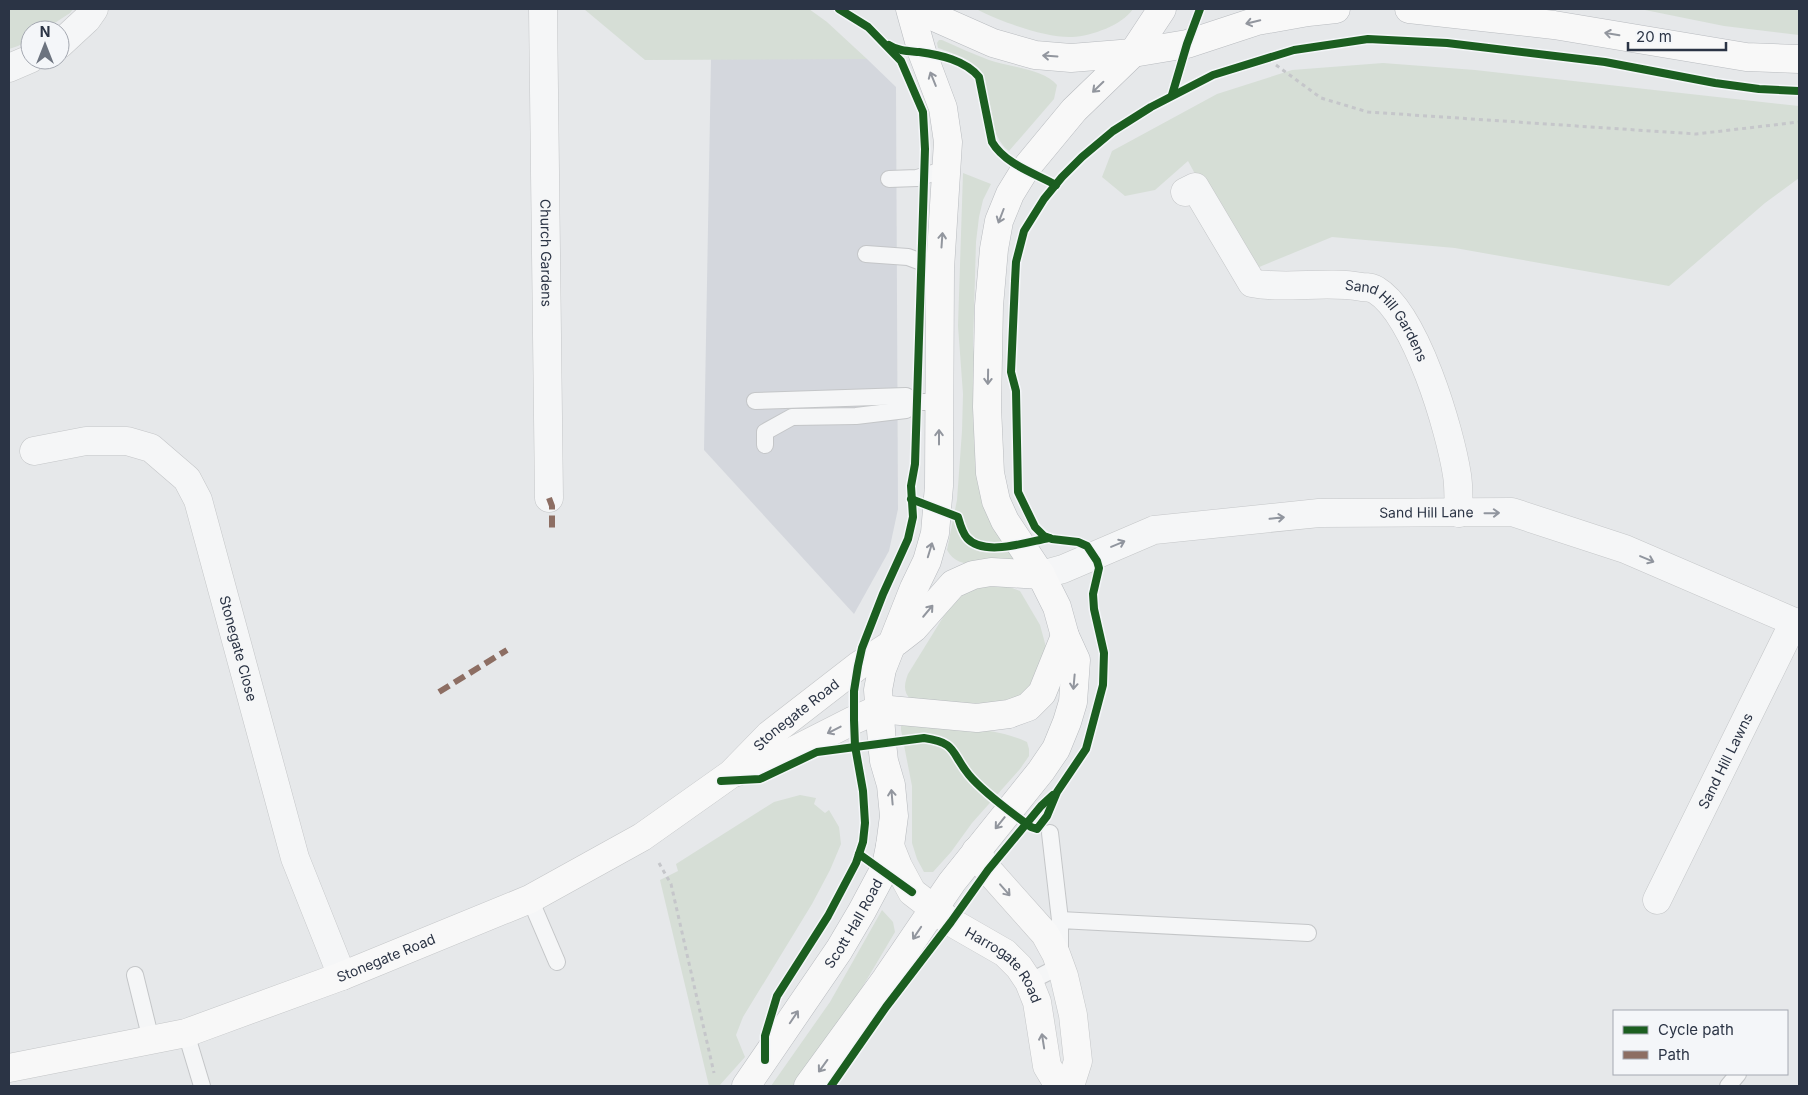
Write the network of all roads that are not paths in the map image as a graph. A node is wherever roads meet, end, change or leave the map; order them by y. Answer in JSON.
{"nodes":[{"id":1,"x":94,"y":9,"type":"edge"},
{"id":2,"x":543,"y":9,"type":"edge"},
{"id":3,"x":910,"y":9,"type":"edge"},
{"id":4,"x":916,"y":9,"type":"edge"},
{"id":5,"x":1162,"y":9,"type":"edge"},
{"id":6,"x":1336,"y":9,"type":"edge"},
{"id":7,"x":1410,"y":9,"type":"edge"},
{"id":8,"x":70,"y":34,"type":"edge"},
{"id":9,"x":1133,"y":54,"type":"junction"},
{"id":10,"x":1799,"y":59,"type":"edge"},
{"id":11,"x":946,"y":169,"type":"junction"},
{"id":12,"x":889,"y":179,"type":"dead end"},
{"id":13,"x":1185,"y":192,"type":"dead end"},
{"id":14,"x":866,"y":254,"type":"dead end"},
{"id":15,"x":940,"y":268,"type":"junction"},
{"id":16,"x":755,"y":401,"type":"dead end"},
{"id":17,"x":928,"y":402,"type":"junction"},
{"id":18,"x":765,"y":445,"type":"dead end"},
{"id":19,"x":34,"y":451,"type":"dead end"},
{"id":20,"x":550,"y":498,"type":"dead end"},
{"id":21,"x":1458,"y":513,"type":"junction"},
{"id":22,"x":1041,"y":575,"type":"junction"},
{"id":23,"x":1796,"y":623,"type":"edge"},
{"id":24,"x":1064,"y":636,"type":"junction"},
{"id":25,"x":892,"y":644,"type":"junction"},
{"id":26,"x":879,"y":710,"type":"junction"},
{"id":27,"x":731,"y":774,"type":"junction"},
{"id":28,"x":1050,"y":833,"type":"dead end"},
{"id":29,"x":890,"y":846,"type":"junction"},
{"id":30,"x":976,"y":851,"type":"junction"},
{"id":31,"x":530,"y":899,"type":"junction"},
{"id":32,"x":1657,"y":900,"type":"dead end"},
{"id":33,"x":933,"y":910,"type":"junction"},
{"id":34,"x":1060,"y":920,"type":"junction"},
{"id":35,"x":1308,"y":933,"type":"dead end"},
{"id":36,"x":556,"y":962,"type":"dead end"},
{"id":37,"x":1060,"y":966,"type":"junction"},
{"id":38,"x":135,"y":975,"type":"dead end"},
{"id":39,"x":342,"y":976,"type":"junction"},
{"id":40,"x":1029,"y":982,"type":"junction"},
{"id":41,"x":186,"y":1033,"type":"junction"},
{"id":42,"x":151,"y":1040,"type":"junction"},
{"id":43,"x":9,"y":1068,"type":"edge"},
{"id":44,"x":1737,"y":1075,"type":"edge"},
{"id":45,"x":202,"y":1086,"type":"edge"},
{"id":46,"x":746,"y":1086,"type":"edge"},
{"id":47,"x":808,"y":1086,"type":"edge"},
{"id":48,"x":1059,"y":1086,"type":"edge"},
{"id":49,"x":1070,"y":1086,"type":"edge"},
{"id":50,"x":1728,"y":1086,"type":"edge"}],
"edges":[{"from":1,"to":8,"type":"street"},
{"from":2,"to":20,"type":"street","name":"Church Gardens"},
{"from":11,"to":3,"type":"main road","one_way":true},
{"from":9,"to":4,"type":"main road","one_way":true},
{"from":5,"to":9,"type":"main road"},
{"from":6,"to":9,"type":"main road","one_way":true},
{"from":10,"to":7,"type":"main road","one_way":true},
{"from":9,"to":22,"type":"main road","one_way":true},
{"from":11,"to":12,"type":"lane"},
{"from":15,"to":11,"type":"main road","one_way":true},
{"from":13,"to":21,"type":"street","name":"Sand Hill Gardens"},
{"from":14,"to":15,"type":"lane"},
{"from":15,"to":17,"type":"main road"},
{"from":16,"to":17,"type":"lane"},
{"from":17,"to":18,"type":"lane"},
{"from":25,"to":17,"type":"main road","one_way":true},
{"from":19,"to":39,"type":"street","name":"Stonegate Close"},
{"from":22,"to":21,"type":"street","name":"Sand Hill Lane","one_way":true},
{"from":21,"to":23,"type":"street","name":"Sand Hill Lane","one_way":true},
{"from":22,"to":24,"type":"main road"},
{"from":25,"to":22,"type":"main road","one_way":true},
{"from":23,"to":32,"type":"street","name":"Sand Hill Lawns"},
{"from":24,"to":26,"type":"main road"},
{"from":24,"to":30,"type":"main road","one_way":true},
{"from":25,"to":26,"type":"main road"},
{"from":25,"to":27,"type":"main road","name":"Stonegate Road"},
{"from":26,"to":27,"type":"main road","name":"Stonegate Road","one_way":true},
{"from":29,"to":26,"type":"main road","name":"Scott Hall Road","one_way":true},
{"from":27,"to":31,"type":"main road","name":"Stonegate Road"},
{"from":28,"to":34,"type":"lane"},
{"from":29,"to":33,"type":"main road","name":"Harrogate Road"},
{"from":46,"to":29,"type":"main road","name":"Scott Hall Road","one_way":true},
{"from":30,"to":33,"type":"main road"},
{"from":30,"to":37,"type":"main road","one_way":true},
{"from":31,"to":36,"type":"lane"},
{"from":31,"to":39,"type":"main road","name":"Stonegate Road"},
{"from":33,"to":40,"type":"main road","name":"Harrogate Road"},
{"from":33,"to":47,"type":"main road","one_way":true},
{"from":34,"to":35,"type":"lane"},
{"from":34,"to":37,"type":"lane"},
{"from":37,"to":40,"type":"lane"},
{"from":37,"to":49,"type":"main road"},
{"from":38,"to":42,"type":"lane"},
{"from":39,"to":41,"type":"main road","name":"Stonegate Road"},
{"from":48,"to":40,"type":"main road","name":"Harrogate Road","one_way":true},
{"from":41,"to":42,"type":"main road","name":"Stonegate Road"},
{"from":41,"to":45,"type":"lane"},
{"from":42,"to":43,"type":"main road","name":"Stonegate Road"},
{"from":44,"to":50,"type":"lane"}]}
